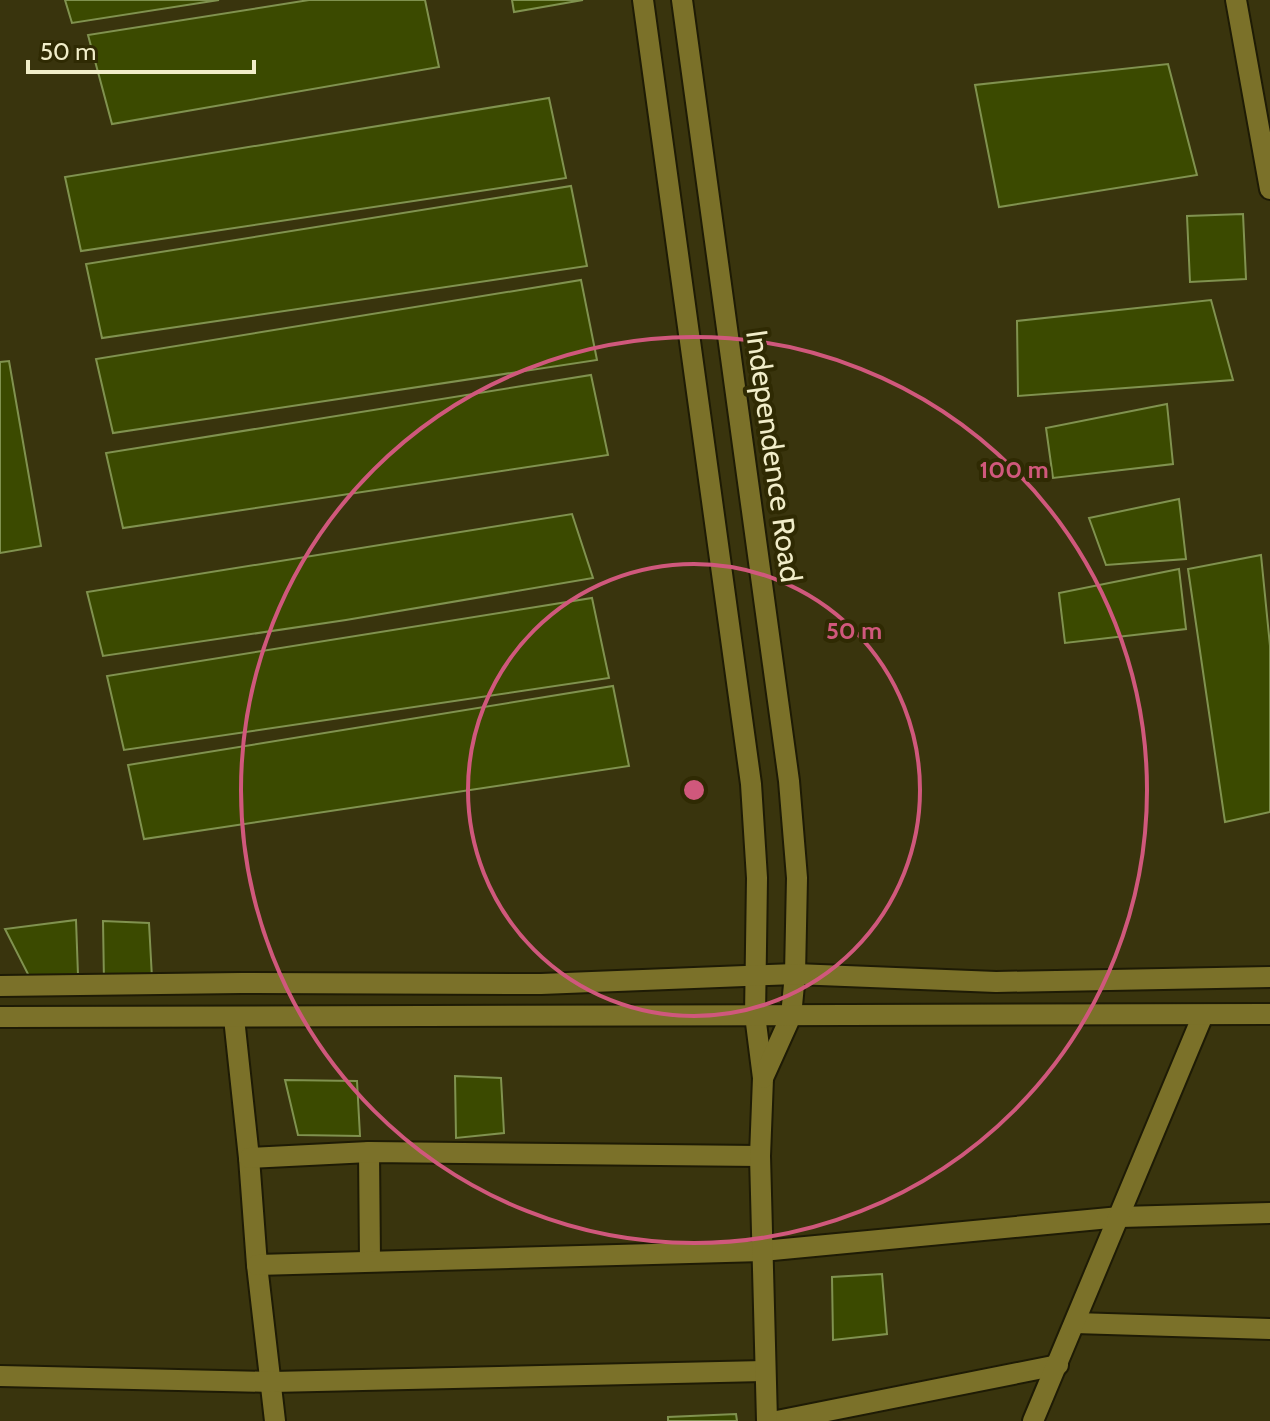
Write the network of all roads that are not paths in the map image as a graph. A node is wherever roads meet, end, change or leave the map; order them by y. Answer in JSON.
{"nodes":[{"id":1,"x":643,"y":0,"type":"edge"},
{"id":2,"x":682,"y":0,"type":"edge"},
{"id":3,"x":1236,"y":0,"type":"edge"},
{"id":4,"x":1270,"y":189,"type":"edge"},
{"id":5,"x":795,"y":974,"type":"junction"},
{"id":6,"x":756,"y":976,"type":"junction"},
{"id":7,"x":1270,"y":977,"type":"edge"},
{"id":8,"x":0,"y":986,"type":"edge"},
{"id":9,"x":1270,"y":1014,"type":"edge"},
{"id":10,"x":755,"y":1015,"type":"junction"},
{"id":11,"x":1203,"y":1015,"type":"junction"},
{"id":12,"x":791,"y":1016,"type":"junction"},
{"id":13,"x":0,"y":1017,"type":"edge"},
{"id":14,"x":234,"y":1018,"type":"junction"},
{"id":15,"x":763,"y":1078,"type":"junction"},
{"id":16,"x":369,"y":1152,"type":"junction"},
{"id":17,"x":760,"y":1156,"type":"junction"},
{"id":18,"x":249,"y":1158,"type":"junction"},
{"id":19,"x":1270,"y":1213,"type":"edge"},
{"id":20,"x":1120,"y":1217,"type":"junction"},
{"id":21,"x":762,"y":1251,"type":"junction"},
{"id":22,"x":370,"y":1261,"type":"junction"},
{"id":23,"x":257,"y":1265,"type":"junction"},
{"id":24,"x":1075,"y":1323,"type":"junction"},
{"id":25,"x":1270,"y":1329,"type":"edge"},
{"id":26,"x":1058,"y":1365,"type":"junction"},
{"id":27,"x":765,"y":1371,"type":"junction"},
{"id":28,"x":0,"y":1376,"type":"edge"},
{"id":29,"x":272,"y":1382,"type":"junction"},
{"id":30,"x":275,"y":1421,"type":"edge"},
{"id":31,"x":767,"y":1421,"type":"edge"},
{"id":32,"x":777,"y":1421,"type":"edge"},
{"id":33,"x":1033,"y":1421,"type":"edge"}],
"edges":[{"from":1,"to":6,"type":"main road"},
{"from":2,"to":5,"type":"main road","name":"Independence Road"},
{"from":3,"to":4,"type":"main road"},
{"from":5,"to":6,"type":"main road"},
{"from":5,"to":7,"type":"main road"},
{"from":5,"to":12,"type":"main road","name":"Independence Road"},
{"from":6,"to":8,"type":"main road"},
{"from":6,"to":10,"type":"main road"},
{"from":9,"to":11,"type":"main road"},
{"from":10,"to":12,"type":"main road"},
{"from":10,"to":14,"type":"main road"},
{"from":10,"to":15,"type":"main road"},
{"from":11,"to":12,"type":"main road"},
{"from":11,"to":20,"type":"main road"},
{"from":12,"to":15,"type":"main road","name":"Independence Road"},
{"from":13,"to":14,"type":"main road"},
{"from":14,"to":18,"type":"main road"},
{"from":15,"to":17,"type":"main road"},
{"from":16,"to":17,"type":"main road"},
{"from":16,"to":18,"type":"main road"},
{"from":16,"to":22,"type":"main road"},
{"from":17,"to":21,"type":"main road"},
{"from":18,"to":23,"type":"main road"},
{"from":19,"to":20,"type":"main road"},
{"from":20,"to":21,"type":"main road"},
{"from":20,"to":24,"type":"main road"},
{"from":21,"to":22,"type":"main road"},
{"from":21,"to":27,"type":"main road"},
{"from":22,"to":23,"type":"main road"},
{"from":23,"to":29,"type":"main road"},
{"from":24,"to":25,"type":"main road"},
{"from":24,"to":26,"type":"main road"},
{"from":26,"to":32,"type":"main road"},
{"from":26,"to":33,"type":"main road"},
{"from":27,"to":29,"type":"main road"},
{"from":27,"to":31,"type":"main road"},
{"from":28,"to":29,"type":"main road"},
{"from":29,"to":30,"type":"main road"}]}
